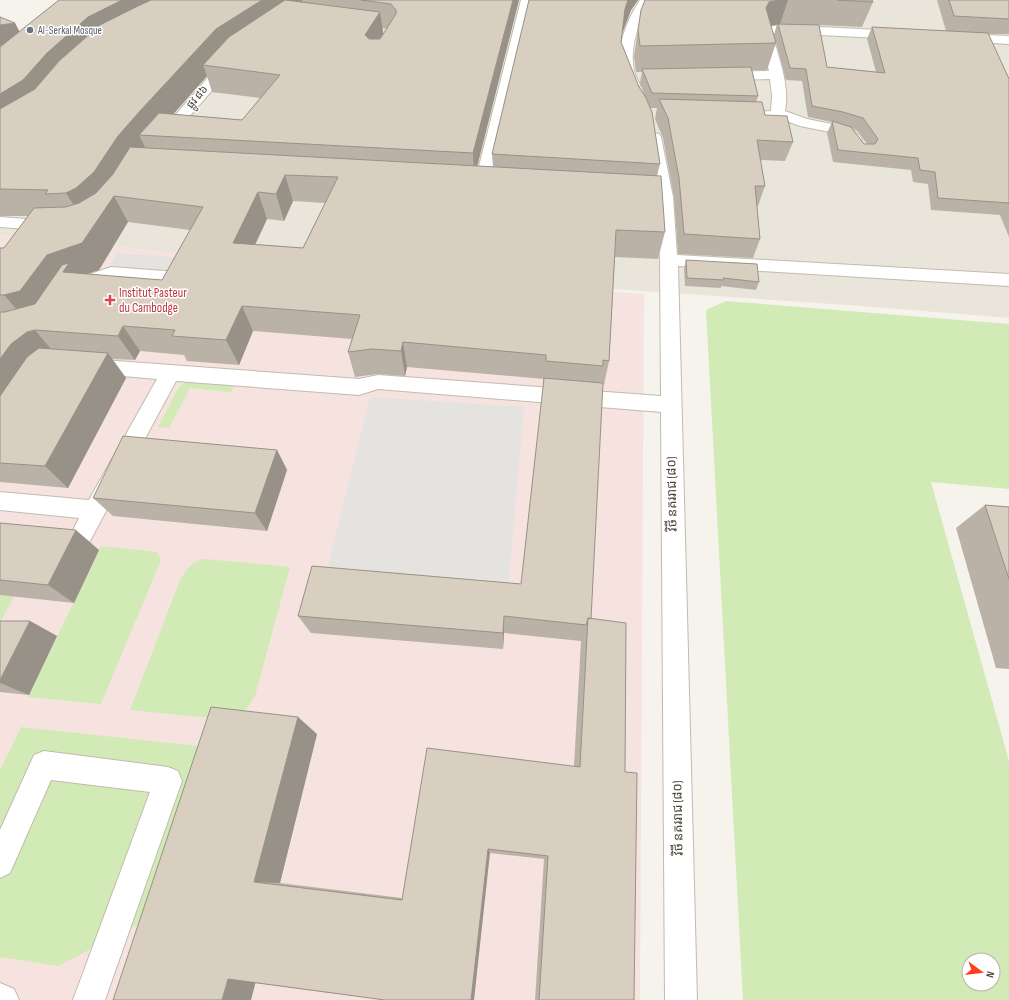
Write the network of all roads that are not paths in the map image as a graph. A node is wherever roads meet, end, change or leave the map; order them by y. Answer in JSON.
{"nodes":[{"id":1,"x":526,"y":0,"type":"edge"},
{"id":2,"x":646,"y":0,"type":"edge"},
{"id":3,"x":912,"y":36,"type":"edge"},
{"id":4,"x":950,"y":37,"type":"edge"},
{"id":5,"x":1007,"y":45,"type":"edge"},
{"id":6,"x":243,"y":52,"type":"edge"},
{"id":7,"x":708,"y":76,"type":"edge"},
{"id":8,"x":777,"y":78,"type":"junction"},
{"id":9,"x":778,"y":113,"type":"junction"},
{"id":10,"x":727,"y":115,"type":"edge"},
{"id":11,"x":153,"y":149,"type":"edge"},
{"id":12,"x":864,"y":151,"type":"edge"},
{"id":13,"x":466,"y":185,"type":"edge"},
{"id":14,"x":482,"y":186,"type":"junction"},
{"id":15,"x":498,"y":187,"type":"edge"},
{"id":16,"x":0,"y":222,"type":"edge"},
{"id":17,"x":66,"y":226,"type":"edge"},
{"id":18,"x":669,"y":260,"type":"junction"},
{"id":19,"x":178,"y":278,"type":"edge"},
{"id":20,"x":1009,"y":280,"type":"edge"},
{"id":21,"x":65,"y":298,"type":"edge"},
{"id":22,"x":72,"y":364,"type":"edge"},
{"id":23,"x":170,"y":373,"type":"junction"},
{"id":24,"x":671,"y":405,"type":"junction"},
{"id":25,"x":0,"y":501,"type":"edge"},
{"id":26,"x":95,"y":510,"type":"junction"},
{"id":27,"x":82,"y":534,"type":"dead end"},
{"id":28,"x":0,"y":863,"type":"edge"},
{"id":29,"x":0,"y":999,"type":"edge"},
{"id":30,"x":3,"y":1000,"type":"edge"},
{"id":31,"x":89,"y":1000,"type":"edge"},
{"id":32,"x":681,"y":1000,"type":"edge"}],
"edges":[{"from":1,"to":14,"type":"street"},
{"from":2,"to":18,"type":"street","name":"វិថី នគររាជ (៨០)"},
{"from":3,"to":8,"type":"street"},
{"from":4,"to":5,"type":"street"},
{"from":6,"to":11,"type":"street","name":"ផ្លូវ ៨៦"},
{"from":7,"to":8,"type":"street"},
{"from":8,"to":9,"type":"street"},
{"from":9,"to":10,"type":"street"},
{"from":9,"to":12,"type":"street"},
{"from":13,"to":14,"type":"street"},
{"from":14,"to":15,"type":"street"},
{"from":16,"to":17,"type":"street"},
{"from":18,"to":20,"type":"street"},
{"from":18,"to":24,"type":"street","name":"វិថី នគររាជ (៨០)"},
{"from":19,"to":21,"type":"street"},
{"from":22,"to":23,"type":"street"},
{"from":23,"to":24,"type":"street"},
{"from":23,"to":26,"type":"street"},
{"from":24,"to":32,"type":"street","name":"វិថី នគររាជ (៨០)"},
{"from":25,"to":26,"type":"street"},
{"from":26,"to":27,"type":"street"},
{"from":28,"to":31,"type":"street"},
{"from":29,"to":30,"type":"street"}]}
